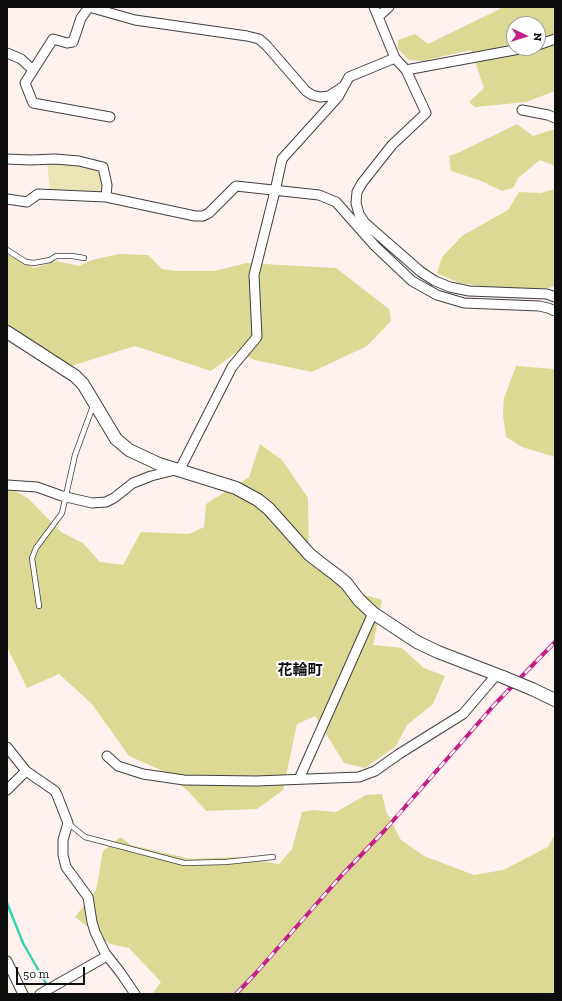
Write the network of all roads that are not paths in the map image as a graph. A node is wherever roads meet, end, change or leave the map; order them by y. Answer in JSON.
{"nodes":[{"id":1,"x":89,"y":7,"type":"edge"},
{"id":2,"x":374,"y":7,"type":"edge"},
{"id":3,"x":389,"y":7,"type":"edge"},
{"id":4,"x":378,"y":17,"type":"junction"},
{"id":5,"x":506,"y":51,"type":"edge"},
{"id":6,"x":7,"y":53,"type":"edge"},
{"id":7,"x":395,"y":58,"type":"junction"},
{"id":8,"x":33,"y":70,"type":"junction"},
{"id":9,"x":406,"y":70,"type":"junction"},
{"id":10,"x":345,"y":85,"type":"junction"},
{"id":11,"x":522,"y":110,"type":"dead end"},
{"id":12,"x":110,"y":117,"type":"dead end"},
{"id":13,"x":555,"y":118,"type":"edge"},
{"id":14,"x":7,"y":159,"type":"edge"},
{"id":15,"x":275,"y":191,"type":"junction"},
{"id":16,"x":106,"y":197,"type":"junction"},
{"id":17,"x":7,"y":199,"type":"edge"},
{"id":18,"x":362,"y":226,"type":"junction"},
{"id":19,"x":7,"y":250,"type":"edge"},
{"id":20,"x":84,"y":258,"type":"dead end"},
{"id":21,"x":555,"y":296,"type":"edge"},
{"id":22,"x":555,"y":311,"type":"edge"},
{"id":23,"x":7,"y":332,"type":"edge"},
{"id":24,"x":94,"y":404,"type":"junction"},
{"id":25,"x":177,"y":470,"type":"junction"},
{"id":26,"x":7,"y":485,"type":"edge"},
{"id":27,"x":66,"y":497,"type":"junction"},
{"id":28,"x":39,"y":606,"type":"dead end"},
{"id":29,"x":373,"y":613,"type":"junction"},
{"id":30,"x":500,"y":676,"type":"junction"},
{"id":31,"x":555,"y":700,"type":"edge"},
{"id":32,"x":7,"y":747,"type":"edge"},
{"id":33,"x":107,"y":756,"type":"dead end"},
{"id":34,"x":26,"y":771,"type":"junction"},
{"id":35,"x":299,"y":779,"type":"junction"},
{"id":36,"x":7,"y":790,"type":"edge"},
{"id":37,"x":68,"y":823,"type":"junction"},
{"id":38,"x":273,"y":857,"type":"dead end"},
{"id":39,"x":107,"y":956,"type":"junction"},
{"id":40,"x":7,"y":960,"type":"edge"},
{"id":41,"x":23,"y":994,"type":"edge"},
{"id":42,"x":40,"y":994,"type":"edge"},
{"id":43,"x":135,"y":994,"type":"edge"}],
"edges":[{"from":1,"to":8,"type":"street"},
{"from":1,"to":10,"type":"street"},
{"from":2,"to":4,"type":"street"},
{"from":3,"to":4,"type":"street"},
{"from":4,"to":7,"type":"street"},
{"from":5,"to":9,"type":"street"},
{"from":6,"to":8,"type":"street"},
{"from":7,"to":9,"type":"street"},
{"from":7,"to":10,"type":"street"},
{"from":8,"to":12,"type":"street"},
{"from":9,"to":18,"type":"street"},
{"from":10,"to":15,"type":"street"},
{"from":11,"to":13,"type":"street"},
{"from":14,"to":16,"type":"street"},
{"from":15,"to":16,"type":"street"},
{"from":15,"to":18,"type":"street"},
{"from":15,"to":25,"type":"street"},
{"from":16,"to":17,"type":"street"},
{"from":18,"to":21,"type":"street"},
{"from":18,"to":22,"type":"street"},
{"from":19,"to":20,"type":"lane"},
{"from":23,"to":24,"type":"street"},
{"from":24,"to":25,"type":"street"},
{"from":24,"to":27,"type":"lane"},
{"from":25,"to":27,"type":"street"},
{"from":25,"to":29,"type":"street"},
{"from":26,"to":27,"type":"street"},
{"from":27,"to":28,"type":"lane"},
{"from":29,"to":30,"type":"street"},
{"from":29,"to":35,"type":"street"},
{"from":30,"to":31,"type":"street","bridge":true},
{"from":30,"to":35,"type":"street"},
{"from":32,"to":34,"type":"street"},
{"from":33,"to":35,"type":"street"},
{"from":34,"to":36,"type":"street"},
{"from":34,"to":37,"type":"street"},
{"from":37,"to":38,"type":"lane"},
{"from":37,"to":39,"type":"street"},
{"from":39,"to":42,"type":"street"},
{"from":39,"to":43,"type":"street"},
{"from":40,"to":41,"type":"street"}]}
